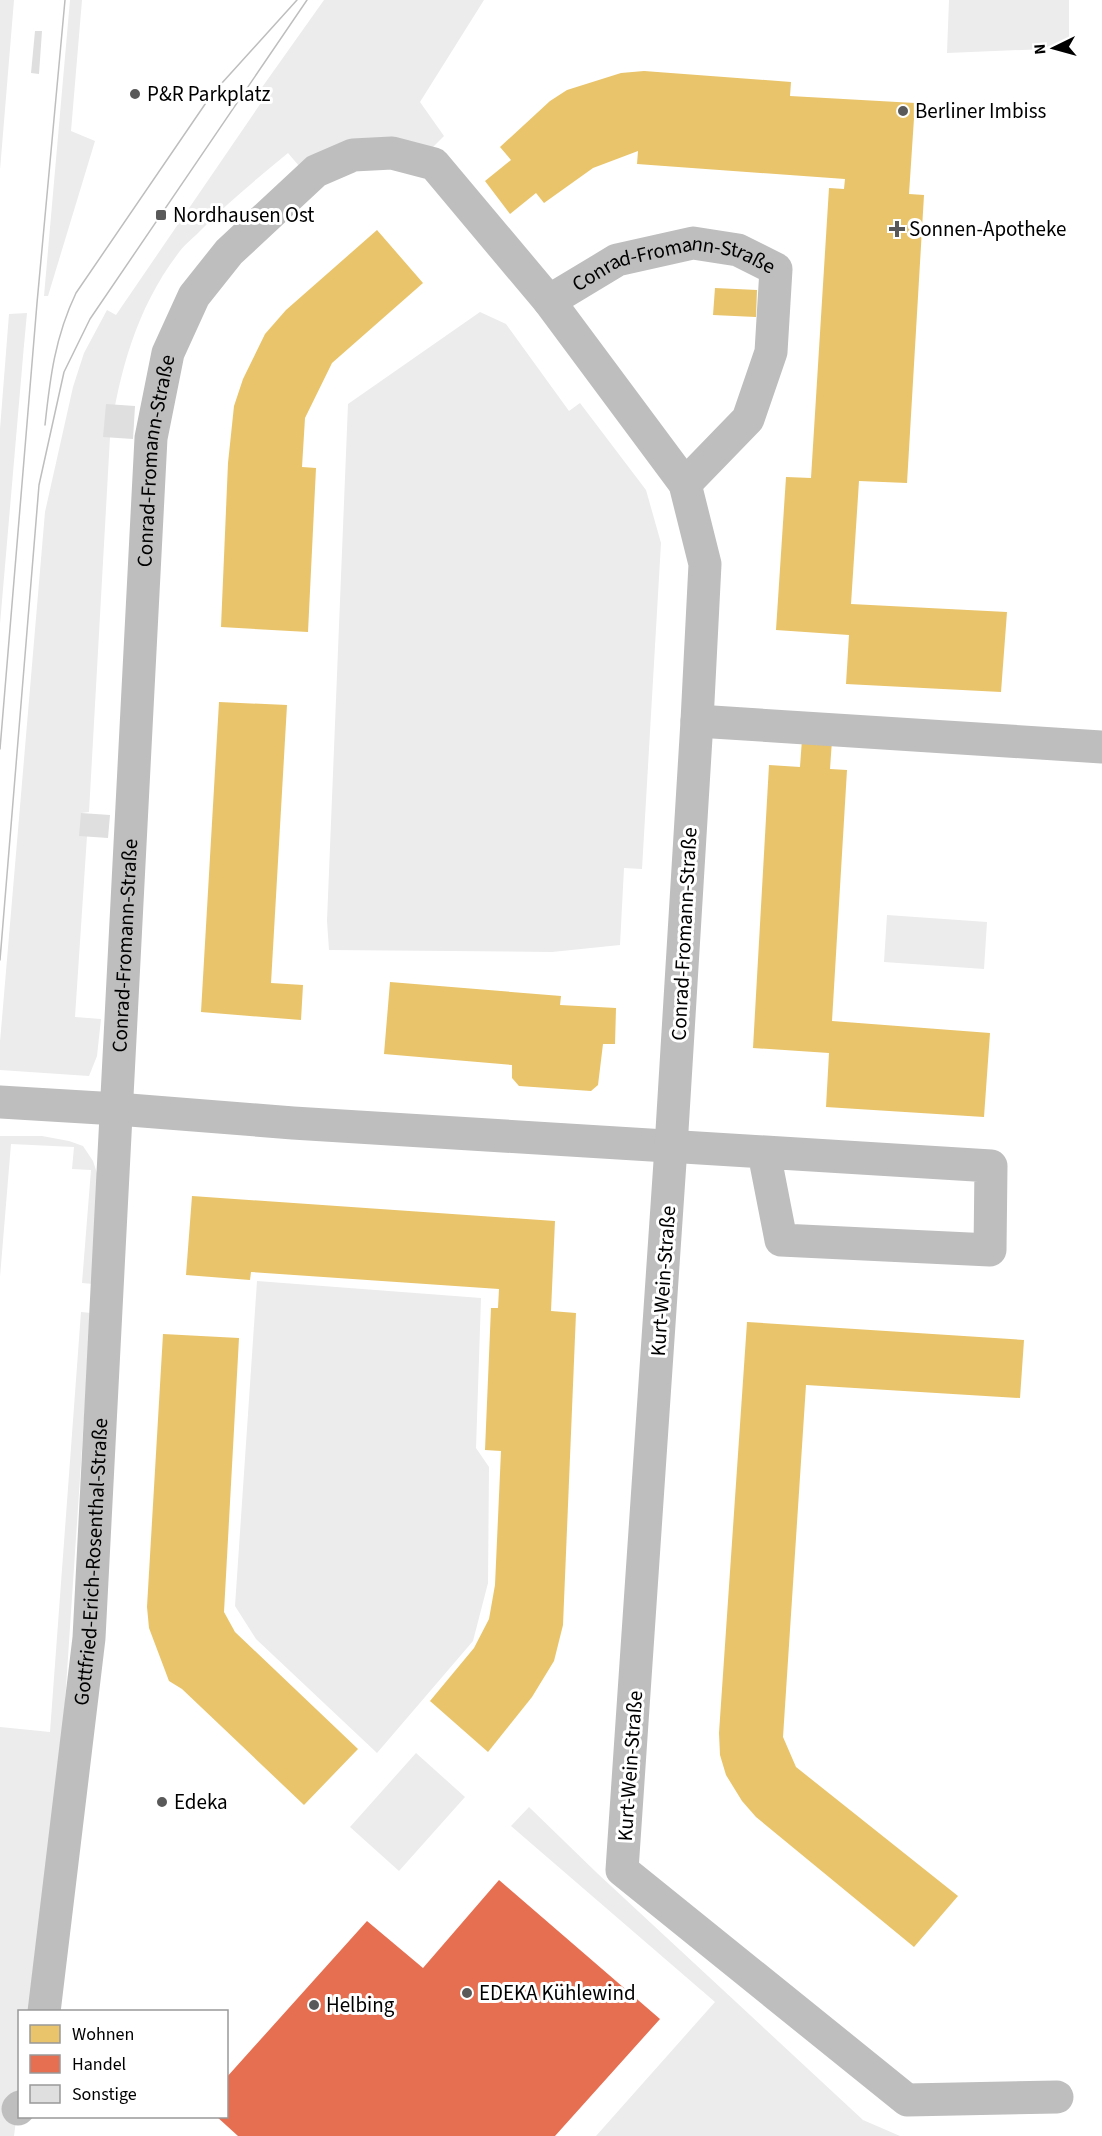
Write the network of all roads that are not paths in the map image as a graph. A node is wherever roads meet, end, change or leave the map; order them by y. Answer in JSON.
{"nodes":[{"id":1,"x":549,"y":301,"type":"junction"},
{"id":2,"x":685,"y":484,"type":"junction"},
{"id":3,"x":697,"y":721,"type":"junction"},
{"id":4,"x":1102,"y":747,"type":"edge"},
{"id":5,"x":0,"y":1102,"type":"edge"},
{"id":6,"x":117,"y":1108,"type":"junction"},
{"id":7,"x":671,"y":1147,"type":"junction"},
{"id":8,"x":764,"y":1153,"type":"junction"},
{"id":9,"x":44,"y":2010,"type":"edge"},
{"id":10,"x":1057,"y":2097,"type":"dead end"}],
"edges":[{"from":1,"to":2,"type":"street","name":"Conrad-Fromann-Straße"},
{"from":1,"to":2,"type":"street","name":"Conrad-Fromann-Straße"},
{"from":1,"to":6,"type":"street","name":"Conrad-Fromann-Straße"},
{"from":2,"to":3,"type":"street","name":"Conrad-Fromann-Straße"},
{"from":3,"to":4,"type":"street"},
{"from":3,"to":7,"type":"street","name":"Conrad-Fromann-Straße"},
{"from":5,"to":6,"type":"street"},
{"from":6,"to":7,"type":"street"},
{"from":6,"to":9,"type":"street","name":"Gottfried-Erich-Rosenthal-Straße"},
{"from":7,"to":8,"type":"street"},
{"from":7,"to":10,"type":"street","name":"Kurt-Wein-Straße"},
{"from":8,"to":8,"type":"street"}]}
